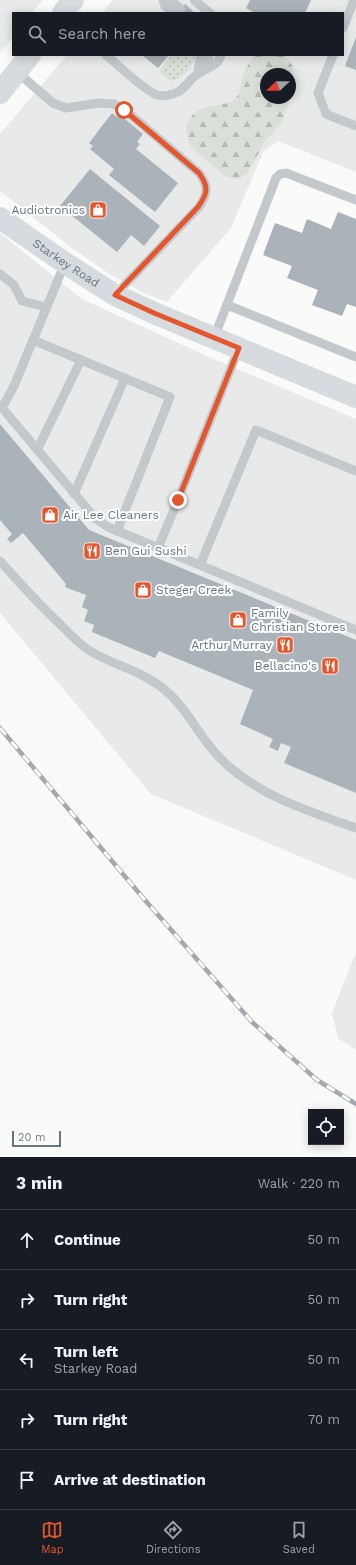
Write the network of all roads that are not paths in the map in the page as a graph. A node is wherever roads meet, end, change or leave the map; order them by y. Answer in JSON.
{"nodes":[{"id":1,"x":73,"y":0,"type":"edge"},
{"id":2,"x":163,"y":0,"type":"edge"},
{"id":3,"x":170,"y":0,"type":"edge"},
{"id":4,"x":194,"y":0,"type":"edge"},
{"id":5,"x":354,"y":0,"type":"edge"},
{"id":6,"x":178,"y":11,"type":"edge"},
{"id":7,"x":64,"y":12,"type":"edge"},
{"id":8,"x":209,"y":12,"type":"edge"},
{"id":9,"x":344,"y":25,"type":"edge"},
{"id":10,"x":107,"y":56,"type":"edge"},
{"id":11,"x":201,"y":56,"type":"edge"},
{"id":12,"x":209,"y":56,"type":"edge"},
{"id":13,"x":221,"y":56,"type":"edge"},
{"id":14,"x":333,"y":56,"type":"edge"},
{"id":15,"x":23,"y":63,"type":"edge"},
{"id":16,"x":197,"y":74,"type":"junction"},
{"id":17,"x":0,"y":93,"type":"edge"},
{"id":18,"x":356,"y":126,"type":"edge"},
{"id":19,"x":356,"y":200,"type":"edge"},
{"id":20,"x":0,"y":218,"type":"edge"},
{"id":21,"x":65,"y":263,"type":"junction"},
{"id":22,"x":0,"y":274,"type":"edge"},
{"id":23,"x":115,"y":295,"type":"junction"},
{"id":24,"x":227,"y":305,"type":"junction"},
{"id":25,"x":46,"y":307,"type":"junction"},
{"id":26,"x":214,"y":338,"type":"junction"},
{"id":27,"x":33,"y":340,"type":"junction"},
{"id":28,"x":239,"y":348,"type":"junction"},
{"id":29,"x":356,"y":357,"type":"edge"},
{"id":30,"x":81,"y":360,"type":"junction"},
{"id":31,"x":125,"y":378,"type":"junction"},
{"id":32,"x":356,"y":396,"type":"edge"},
{"id":33,"x":1,"y":407,"type":"edge"},
{"id":34,"x":37,"y":450,"type":"junction"},
{"id":35,"x":356,"y":471,"type":"edge"},
{"id":36,"x":74,"y":494,"type":"junction"},
{"id":37,"x":117,"y":531,"type":"junction"},
{"id":38,"x":158,"y":548,"type":"junction"},
{"id":39,"x":0,"y":561,"type":"edge"},
{"id":40,"x":200,"y":565,"type":"junction"},
{"id":41,"x":356,"y":630,"type":"edge"},
{"id":42,"x":356,"y":828,"type":"edge"}],
"edges":[{"from":1,"to":7,"type":"street"},
{"from":2,"to":6,"type":"lane"},
{"from":3,"to":6,"type":"lane"},
{"from":4,"to":8,"type":"lane"},
{"from":5,"to":9,"type":"lane"},
{"from":10,"to":16,"type":"lane"},
{"from":11,"to":16,"type":"lane"},
{"from":12,"to":16,"type":"lane"},
{"from":13,"to":16,"type":"lane"},
{"from":14,"to":18,"type":"lane"},
{"from":15,"to":17,"type":"street"},
{"from":15,"to":23,"type":"lane"},
{"from":19,"to":24,"type":"lane"},
{"from":20,"to":21,"type":"street","name":"Starkey Road"},
{"from":21,"to":23,"type":"street","name":"Starkey Road"},
{"from":21,"to":25,"type":"lane"},
{"from":22,"to":25,"type":"lane"},
{"from":23,"to":26,"type":"street","name":"Starkey Road"},
{"from":24,"to":26,"type":"lane"},
{"from":24,"to":29,"type":"lane"},
{"from":25,"to":27,"type":"lane"},
{"from":26,"to":28,"type":"street","name":"Starkey Road"},
{"from":27,"to":30,"type":"lane"},
{"from":27,"to":33,"type":"lane"},
{"from":28,"to":32,"type":"street","name":"Starkey Road"},
{"from":28,"to":38,"type":"lane"},
{"from":30,"to":31,"type":"lane"},
{"from":30,"to":34,"type":"lane"},
{"from":31,"to":36,"type":"lane"},
{"from":31,"to":37,"type":"lane"},
{"from":33,"to":34,"type":"lane"},
{"from":34,"to":36,"type":"lane"},
{"from":35,"to":40,"type":"lane"},
{"from":36,"to":37,"type":"lane"},
{"from":37,"to":38,"type":"lane"},
{"from":38,"to":40,"type":"lane"},
{"from":39,"to":42,"type":"lane"},
{"from":40,"to":41,"type":"lane"}]}
